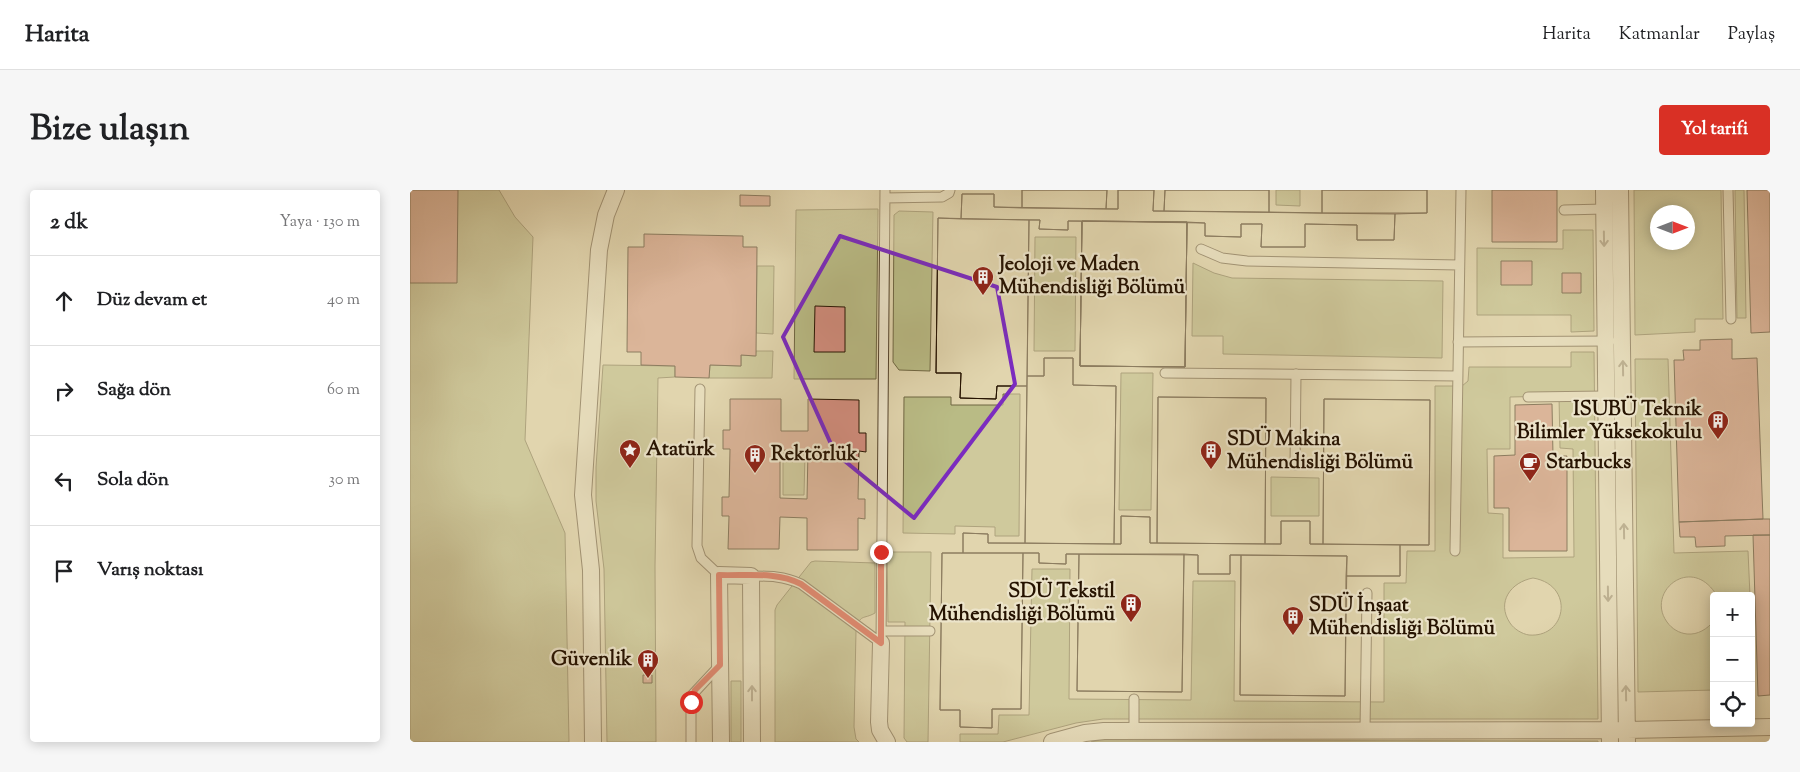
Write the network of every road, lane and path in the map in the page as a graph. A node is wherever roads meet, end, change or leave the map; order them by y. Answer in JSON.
{"nodes":[{"id":1,"x":616,"y":190,"type":"edge"},
{"id":2,"x":950,"y":190,"type":"edge"},
{"id":3,"x":1461,"y":190,"type":"edge"},
{"id":4,"x":1604,"y":190,"type":"edge"},
{"id":5,"x":1620,"y":190,"type":"edge"},
{"id":6,"x":1728,"y":190,"type":"edge"},
{"id":7,"x":885,"y":194,"type":"edge"},
{"id":8,"x":1604,"y":209,"type":"junction"},
{"id":9,"x":1564,"y":210,"type":"dead end"},
{"id":10,"x":1201,"y":249,"type":"dead end"},
{"id":11,"x":1459,"y":265,"type":"junction"},
{"id":12,"x":1731,"y":318,"type":"dead end"},
{"id":13,"x":1605,"y":341,"type":"junction"},
{"id":14,"x":1622,"y":341,"type":"junction"},
{"id":15,"x":1458,"y":342,"type":"junction"},
{"id":16,"x":1165,"y":373,"type":"dead end"},
{"id":17,"x":1296,"y":374,"type":"junction"},
{"id":18,"x":1458,"y":376,"type":"junction"},
{"id":19,"x":700,"y":389,"type":"dead end"},
{"id":20,"x":1606,"y":396,"type":"junction"},
{"id":21,"x":1528,"y":397,"type":"dead end"},
{"id":22,"x":1295,"y":465,"type":"dead end"},
{"id":23,"x":1456,"y":551,"type":"dead end"},
{"id":24,"x":719,"y":575,"type":"junction"},
{"id":25,"x":751,"y":576,"type":"junction"},
{"id":26,"x":1367,"y":593,"type":"dead end"},
{"id":27,"x":930,"y":631,"type":"dead end"},
{"id":28,"x":881,"y":637,"type":"junction"},
{"id":29,"x":720,"y":665,"type":"junction"},
{"id":30,"x":1134,"y":699,"type":"dead end"},
{"id":31,"x":1770,"y":727,"type":"edge"},
{"id":32,"x":1365,"y":730,"type":"junction"},
{"id":33,"x":1134,"y":731,"type":"junction"},
{"id":34,"x":1610,"y":736,"type":"edge"},
{"id":35,"x":1627,"y":736,"type":"edge"},
{"id":36,"x":593,"y":742,"type":"edge"},
{"id":37,"x":692,"y":742,"type":"edge"},
{"id":38,"x":721,"y":742,"type":"edge"},
{"id":39,"x":752,"y":742,"type":"edge"},
{"id":40,"x":887,"y":742,"type":"edge"},
{"id":41,"x":1052,"y":742,"type":"edge"}],
"edges":[{"from":1,"to":36,"type":"street"},
{"from":2,"to":7,"type":"lane"},
{"from":3,"to":11,"type":"lane"},
{"from":4,"to":8,"type":"street"},
{"from":5,"to":14,"type":"street"},
{"from":6,"to":12,"type":"lane"},
{"from":7,"to":28,"type":"lane"},
{"from":8,"to":9,"type":"lane"},
{"from":8,"to":13,"type":"street","one_way":true},
{"from":10,"to":11,"type":"lane"},
{"from":11,"to":15,"type":"lane"},
{"from":13,"to":14,"type":"lane"},
{"from":13,"to":15,"type":"lane"},
{"from":13,"to":20,"type":"street"},
{"from":35,"to":14,"type":"street","one_way":true},
{"from":15,"to":18,"type":"lane"},
{"from":16,"to":17,"type":"lane"},
{"from":17,"to":18,"type":"lane"},
{"from":17,"to":22,"type":"lane"},
{"from":18,"to":23,"type":"lane"},
{"from":19,"to":24,"type":"lane"},
{"from":20,"to":21,"type":"lane"},
{"from":20,"to":34,"type":"street","one_way":true},
{"from":24,"to":25,"type":"street"},
{"from":24,"to":29,"type":"street"},
{"from":25,"to":28,"type":"lane"},
{"from":39,"to":25,"type":"street","one_way":true},
{"from":26,"to":32,"type":"lane"},
{"from":27,"to":28,"type":"lane"},
{"from":28,"to":40,"type":"street"},
{"from":29,"to":37,"type":"lane"},
{"from":29,"to":38,"type":"street"},
{"from":30,"to":33,"type":"lane"},
{"from":31,"to":35,"type":"street"},
{"from":32,"to":33,"type":"street"},
{"from":32,"to":34,"type":"street"},
{"from":33,"to":41,"type":"street"},
{"from":34,"to":35,"type":"street"}]}
